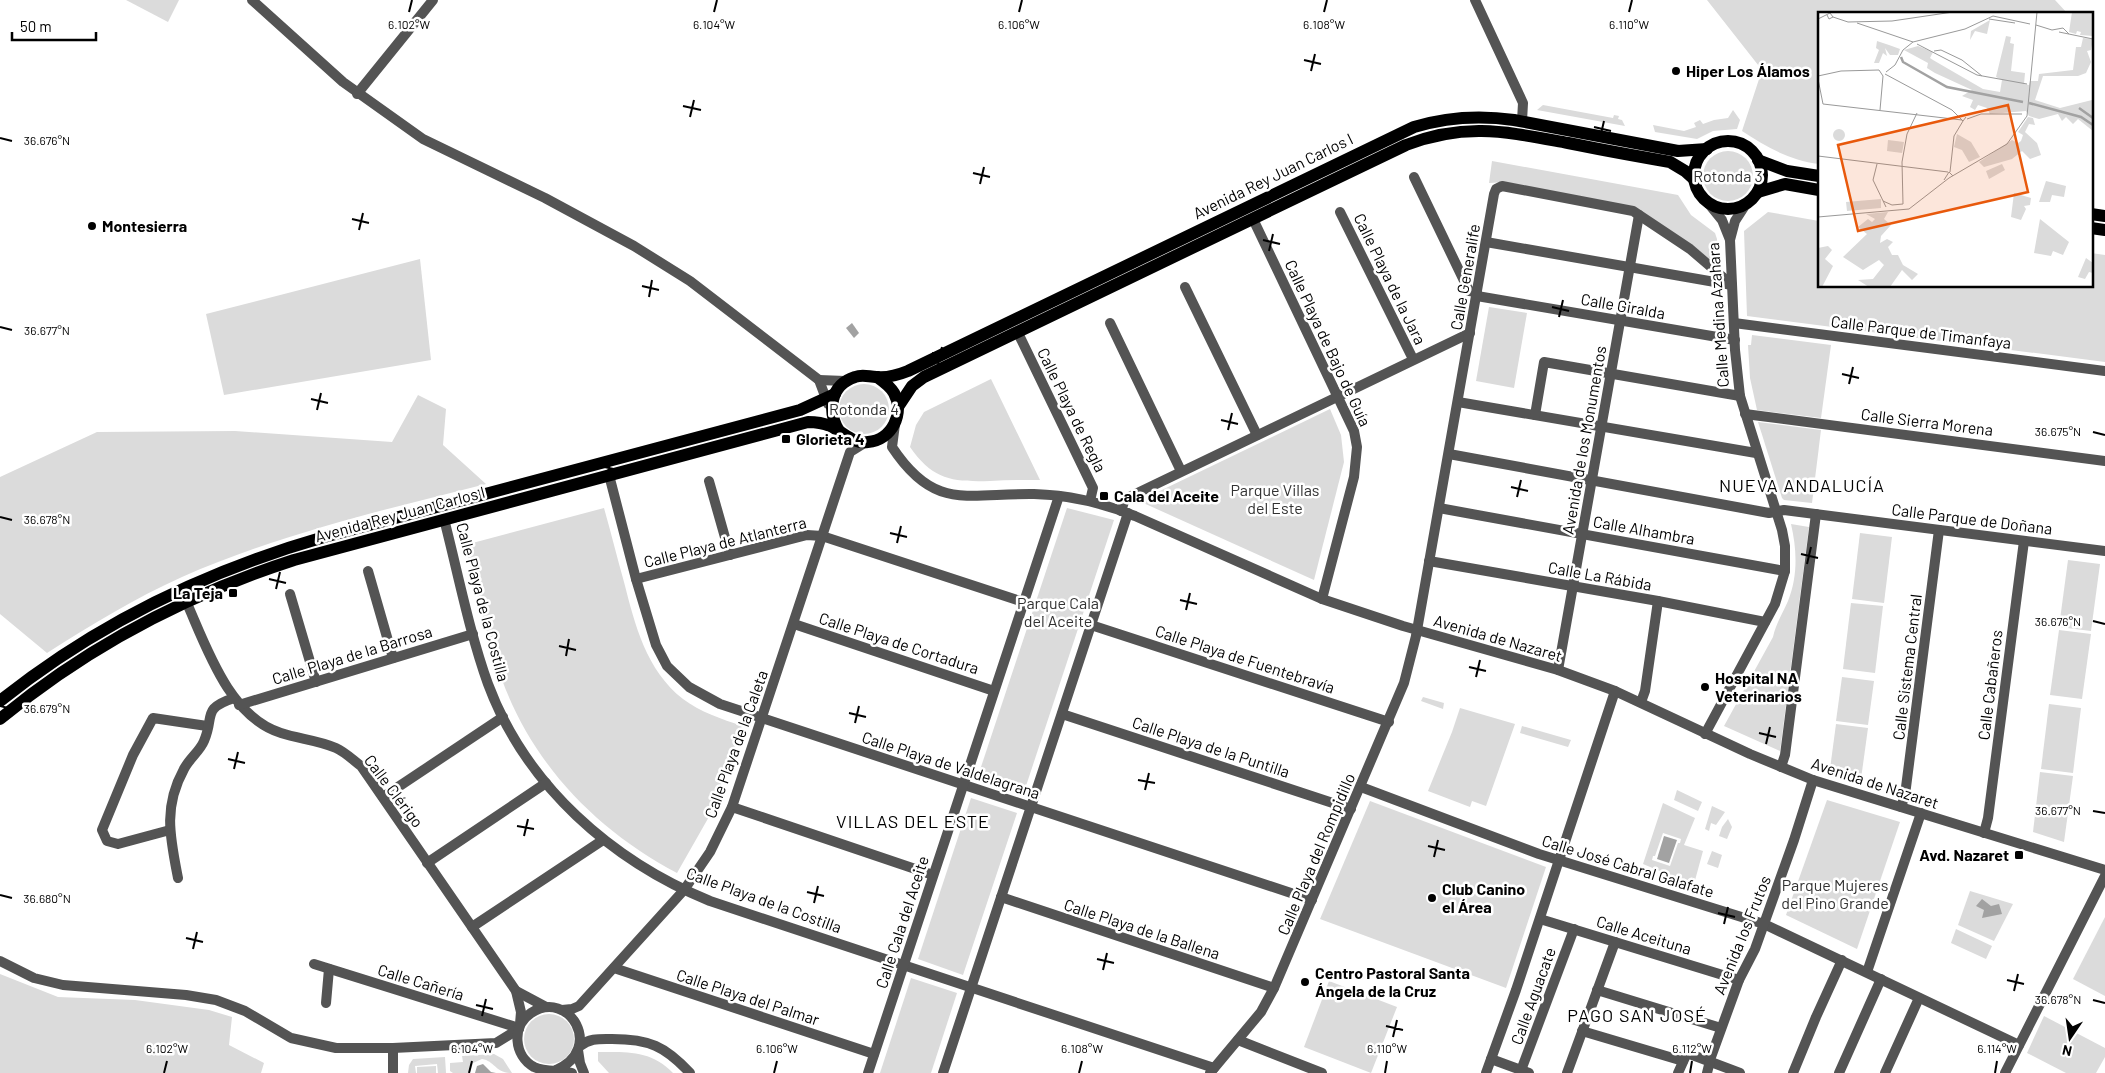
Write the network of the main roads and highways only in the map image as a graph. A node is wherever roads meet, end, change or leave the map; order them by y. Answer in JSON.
{"nodes":[{"id":1,"x":1707,"y":149,"type":"junction"},
{"id":2,"x":1758,"y":160,"type":"junction"},
{"id":3,"x":1818,"y":176,"type":"edge"},
{"id":4,"x":1695,"y":180,"type":"junction"},
{"id":5,"x":1818,"y":190,"type":"edge"},
{"id":6,"x":1758,"y":192,"type":"junction"},
{"id":7,"x":2092,"y":214,"type":"edge"},
{"id":8,"x":2105,"y":216,"type":"edge"},
{"id":9,"x":2092,"y":228,"type":"edge"},
{"id":10,"x":2105,"y":230,"type":"edge"},
{"id":11,"x":877,"y":378,"type":"junction"},
{"id":12,"x":831,"y":401,"type":"junction"},
{"id":13,"x":898,"y":407,"type":"junction"},
{"id":14,"x":841,"y":432,"type":"junction"},
{"id":15,"x":0,"y":702,"type":"edge"},
{"id":16,"x":0,"y":719,"type":"edge"}],
"edges":[{"from":1,"to":2,"type":"main road","name":"Avenida Rey Juan Carlos I"},
{"from":1,"to":4,"type":"main road"},
{"from":1,"to":11,"type":"main road","name":"Avenida Rey Juan Carlos I"},
{"from":2,"to":3,"type":"main road","name":"Avenida Rey Juan Carlos I"},
{"from":2,"to":6,"type":"main road"},
{"from":4,"to":6,"type":"main road","name":"Avenida Rey Juan Carlos I"},
{"from":4,"to":13,"type":"main road","name":"Avenida Rey Juan Carlos I"},
{"from":5,"to":6,"type":"main road"},
{"from":7,"to":8,"type":"main road"},
{"from":9,"to":10,"type":"main road"},
{"from":11,"to":12,"type":"main road","name":"Avenida Rey Juan Carlos I"},
{"from":11,"to":13,"type":"main road"},
{"from":12,"to":14,"type":"main road"},
{"from":12,"to":15,"type":"main road","name":"Avenida Rey Juan Carlos I"},
{"from":13,"to":14,"type":"main road","name":"Avenida Rey Juan Carlos I"},
{"from":14,"to":16,"type":"main road","name":"Avenida Rey Juan Carlos I"}]}
